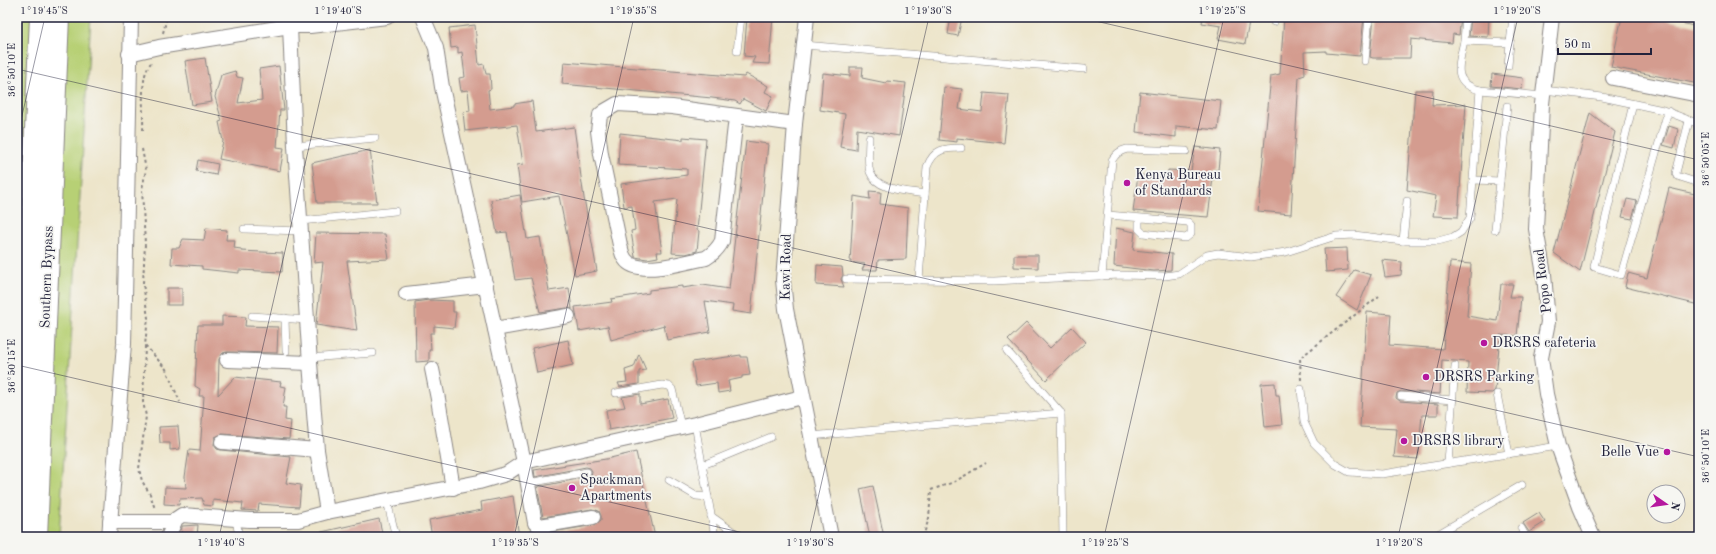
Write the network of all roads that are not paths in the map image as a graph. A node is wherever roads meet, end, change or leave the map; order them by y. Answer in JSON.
{"nodes":[{"id":1,"x":41,"y":17,"type":"edge"},
{"id":2,"x":58,"y":17,"type":"edge"},
{"id":3,"x":131,"y":17,"type":"edge"},
{"id":4,"x":387,"y":17,"type":"edge"},
{"id":5,"x":423,"y":17,"type":"edge"},
{"id":6,"x":741,"y":17,"type":"edge"},
{"id":7,"x":808,"y":17,"type":"edge"},
{"id":8,"x":1369,"y":17,"type":"edge"},
{"id":9,"x":1466,"y":17,"type":"edge"},
{"id":10,"x":1513,"y":17,"type":"edge"},
{"id":11,"x":1552,"y":17,"type":"edge"},
{"id":12,"x":325,"y":20,"type":"edge"},
{"id":13,"x":290,"y":22,"type":"edge"},
{"id":14,"x":1464,"y":41,"type":"junction"},
{"id":15,"x":1510,"y":43,"type":"junction"},
{"id":16,"x":804,"y":45,"type":"junction"},
{"id":17,"x":737,"y":51,"type":"dead end"},
{"id":18,"x":129,"y":54,"type":"junction"},
{"id":19,"x":1365,"y":61,"type":"dead end"},
{"id":20,"x":1508,"y":66,"type":"dead end"},
{"id":21,"x":1084,"y":68,"type":"dead end"},
{"id":22,"x":1613,"y":78,"type":"dead end"},
{"id":23,"x":1480,"y":90,"type":"junction"},
{"id":24,"x":1544,"y":93,"type":"junction"},
{"id":25,"x":1699,"y":95,"type":"edge"},
{"id":26,"x":1633,"y":104,"type":"junction"},
{"id":27,"x":1507,"y":106,"type":"dead end"},
{"id":28,"x":1668,"y":111,"type":"junction"},
{"id":29,"x":736,"y":117,"type":"junction"},
{"id":30,"x":1689,"y":121,"type":"junction"},
{"id":31,"x":795,"y":124,"type":"junction"},
{"id":32,"x":1699,"y":124,"type":"edge"},
{"id":33,"x":375,"y":138,"type":"dead end"},
{"id":34,"x":869,"y":138,"type":"dead end"},
{"id":35,"x":295,"y":146,"type":"junction"},
{"id":36,"x":961,"y":148,"type":"dead end"},
{"id":37,"x":1186,"y":151,"type":"dead end"},
{"id":38,"x":1474,"y":180,"type":"junction"},
{"id":39,"x":1500,"y":181,"type":"junction"},
{"id":40,"x":1699,"y":183,"type":"edge"},
{"id":41,"x":925,"y":194,"type":"junction"},
{"id":42,"x":1407,"y":201,"type":"dead end"},
{"id":43,"x":395,"y":211,"type":"dead end"},
{"id":44,"x":1108,"y":215,"type":"junction"},
{"id":45,"x":1139,"y":218,"type":"junction"},
{"id":46,"x":301,"y":226,"type":"junction"},
{"id":47,"x":244,"y":228,"type":"dead end"},
{"id":48,"x":1495,"y":230,"type":"dead end"},
{"id":49,"x":1403,"y":241,"type":"junction"},
{"id":50,"x":1102,"y":276,"type":"junction"},
{"id":51,"x":846,"y":279,"type":"dead end"},
{"id":52,"x":919,"y":280,"type":"junction"},
{"id":53,"x":486,"y":285,"type":"junction"},
{"id":54,"x":406,"y":294,"type":"dead end"},
{"id":55,"x":252,"y":316,"type":"dead end"},
{"id":56,"x":568,"y":316,"type":"dead end"},
{"id":57,"x":285,"y":318,"type":"junction"},
{"id":58,"x":307,"y":320,"type":"junction"},
{"id":59,"x":495,"y":329,"type":"junction"},
{"id":60,"x":286,"y":351,"type":"dead end"},
{"id":61,"x":1006,"y":351,"type":"dead end"},
{"id":62,"x":373,"y":353,"type":"dead end"},
{"id":63,"x":227,"y":360,"type":"dead end"},
{"id":64,"x":309,"y":360,"type":"junction"},
{"id":65,"x":1455,"y":366,"type":"dead end"},
{"id":66,"x":432,"y":369,"type":"dead end"},
{"id":67,"x":1301,"y":389,"type":"road end"},
{"id":68,"x":616,"y":393,"type":"dead end"},
{"id":69,"x":1497,"y":394,"type":"dead end"},
{"id":70,"x":1401,"y":396,"type":"dead end"},
{"id":71,"x":802,"y":397,"type":"junction"},
{"id":72,"x":1453,"y":400,"type":"junction"},
{"id":73,"x":1061,"y":413,"type":"junction"},
{"id":74,"x":688,"y":425,"type":"junction"},
{"id":75,"x":811,"y":436,"type":"junction"},
{"id":76,"x":771,"y":437,"type":"dead end"},
{"id":77,"x":222,"y":442,"type":"dead end"},
{"id":78,"x":1558,"y":446,"type":"junction"},
{"id":79,"x":317,"y":450,"type":"junction"},
{"id":80,"x":1509,"y":454,"type":"junction"},
{"id":81,"x":524,"y":462,"type":"junction"},
{"id":82,"x":1448,"y":464,"type":"junction"},
{"id":83,"x":703,"y":465,"type":"junction"},
{"id":84,"x":587,"y":472,"type":"dead end"},
{"id":85,"x":669,"y":480,"type":"dead end"},
{"id":86,"x":528,"y":483,"type":"junction"},
{"id":87,"x":1522,"y":484,"type":"dead end"},
{"id":88,"x":453,"y":488,"type":"junction"},
{"id":89,"x":708,"y":497,"type":"junction"},
{"id":90,"x":387,"y":501,"type":"junction"},
{"id":91,"x":327,"y":512,"type":"junction"},
{"id":92,"x":711,"y":516,"type":"junction"},
{"id":93,"x":592,"y":517,"type":"dead end"},
{"id":94,"x":236,"y":519,"type":"junction"},
{"id":95,"x":110,"y":522,"type":"junction"},
{"id":96,"x":174,"y":522,"type":"junction"},
{"id":97,"x":1521,"y":528,"type":"dead end"},
{"id":98,"x":18,"y":537,"type":"edge"},
{"id":99,"x":36,"y":537,"type":"edge"},
{"id":100,"x":109,"y":537,"type":"edge"},
{"id":101,"x":168,"y":537,"type":"edge"},
{"id":102,"x":239,"y":537,"type":"edge"},
{"id":103,"x":396,"y":537,"type":"edge"},
{"id":104,"x":715,"y":537,"type":"edge"},
{"id":105,"x":741,"y":537,"type":"edge"},
{"id":106,"x":831,"y":537,"type":"edge"},
{"id":107,"x":1063,"y":537,"type":"edge"},
{"id":108,"x":1433,"y":537,"type":"edge"},
{"id":109,"x":1526,"y":537,"type":"edge"},
{"id":110,"x":1593,"y":537,"type":"edge"}],
"edges":[{"from":1,"to":98,"type":"highway","name":"Southern Bypass"},
{"from":2,"to":99,"type":"highway","name":"Southern Bypass"},
{"from":3,"to":18,"type":"street"},
{"from":4,"to":12,"type":"street"},
{"from":5,"to":53,"type":"street"},
{"from":6,"to":17,"type":"lane"},
{"from":7,"to":16,"type":"street","name":"Kawi Road"},
{"from":8,"to":19,"type":"lane"},
{"from":9,"to":14,"type":"lane"},
{"from":10,"to":15,"type":"lane"},
{"from":11,"to":24,"type":"street","name":"Popo Road"},
{"from":12,"to":13,"type":"street"},
{"from":13,"to":18,"type":"street"},
{"from":13,"to":35,"type":"street"},
{"from":14,"to":15,"type":"lane"},
{"from":14,"to":23,"type":"lane"},
{"from":15,"to":20,"type":"lane"},
{"from":16,"to":21,"type":"lane"},
{"from":16,"to":31,"type":"street","name":"Kawi Road"},
{"from":18,"to":95,"type":"street"},
{"from":22,"to":25,"type":"street"},
{"from":23,"to":24,"type":"lane"},
{"from":23,"to":38,"type":"lane"},
{"from":24,"to":26,"type":"lane"},
{"from":24,"to":78,"type":"street","name":"Popo Road"},
{"from":26,"to":28,"type":"lane"},
{"from":26,"to":28,"type":"lane"},
{"from":27,"to":39,"type":"lane"},
{"from":28,"to":30,"type":"lane"},
{"from":29,"to":29,"type":"street"},
{"from":29,"to":31,"type":"street"},
{"from":30,"to":32,"type":"lane"},
{"from":30,"to":40,"type":"lane"},
{"from":31,"to":71,"type":"street","name":"Kawi Road"},
{"from":33,"to":35,"type":"lane"},
{"from":34,"to":41,"type":"lane"},
{"from":35,"to":46,"type":"street"},
{"from":36,"to":41,"type":"lane"},
{"from":37,"to":44,"type":"lane"},
{"from":38,"to":39,"type":"lane"},
{"from":38,"to":49,"type":"lane"},
{"from":39,"to":48,"type":"lane"},
{"from":41,"to":52,"type":"lane"},
{"from":42,"to":49,"type":"lane"},
{"from":43,"to":46,"type":"lane"},
{"from":44,"to":45,"type":"lane"},
{"from":44,"to":50,"type":"lane"},
{"from":45,"to":45,"type":"lane"},
{"from":46,"to":47,"type":"lane"},
{"from":46,"to":58,"type":"street"},
{"from":49,"to":50,"type":"lane"},
{"from":50,"to":52,"type":"lane"},
{"from":51,"to":52,"type":"lane"},
{"from":53,"to":54,"type":"street"},
{"from":53,"to":59,"type":"street"},
{"from":55,"to":57,"type":"lane"},
{"from":56,"to":59,"type":"street"},
{"from":57,"to":58,"type":"lane"},
{"from":57,"to":60,"type":"lane"},
{"from":58,"to":64,"type":"street"},
{"from":59,"to":81,"type":"street"},
{"from":61,"to":73,"type":"lane"},
{"from":62,"to":64,"type":"lane"},
{"from":63,"to":64,"type":"street"},
{"from":64,"to":79,"type":"street"},
{"from":65,"to":72,"type":"lane"},
{"from":66,"to":88,"type":"street"},
{"from":67,"to":82,"type":"lane"},
{"from":68,"to":74,"type":"lane"},
{"from":69,"to":80,"type":"lane"},
{"from":70,"to":72,"type":"lane"},
{"from":71,"to":74,"type":"street"},
{"from":71,"to":75,"type":"street","name":"Kawi Road"},
{"from":72,"to":82,"type":"lane"},
{"from":73,"to":75,"type":"lane"},
{"from":73,"to":107,"type":"lane"},
{"from":74,"to":81,"type":"street"},
{"from":74,"to":83,"type":"lane"},
{"from":75,"to":106,"type":"street","name":"Kawi Road"},
{"from":76,"to":83,"type":"lane"},
{"from":77,"to":79,"type":"street"},
{"from":78,"to":80,"type":"lane"},
{"from":78,"to":110,"type":"street","name":"Popo Road"},
{"from":79,"to":91,"type":"street"},
{"from":80,"to":82,"type":"lane"},
{"from":81,"to":86,"type":"street"},
{"from":81,"to":88,"type":"street"},
{"from":83,"to":89,"type":"lane"},
{"from":84,"to":86,"type":"lane"},
{"from":85,"to":89,"type":"lane"},
{"from":86,"to":93,"type":"street"},
{"from":87,"to":108,"type":"lane"},
{"from":88,"to":90,"type":"street"},
{"from":89,"to":92,"type":"lane"},
{"from":90,"to":91,"type":"street"},
{"from":90,"to":103,"type":"lane"},
{"from":91,"to":94,"type":"street"},
{"from":92,"to":104,"type":"lane"},
{"from":92,"to":105,"type":"lane"},
{"from":94,"to":96,"type":"street"},
{"from":94,"to":102,"type":"lane"},
{"from":95,"to":96,"type":"street"},
{"from":95,"to":100,"type":"street"},
{"from":96,"to":101,"type":"street"},
{"from":97,"to":109,"type":"lane"}]}
